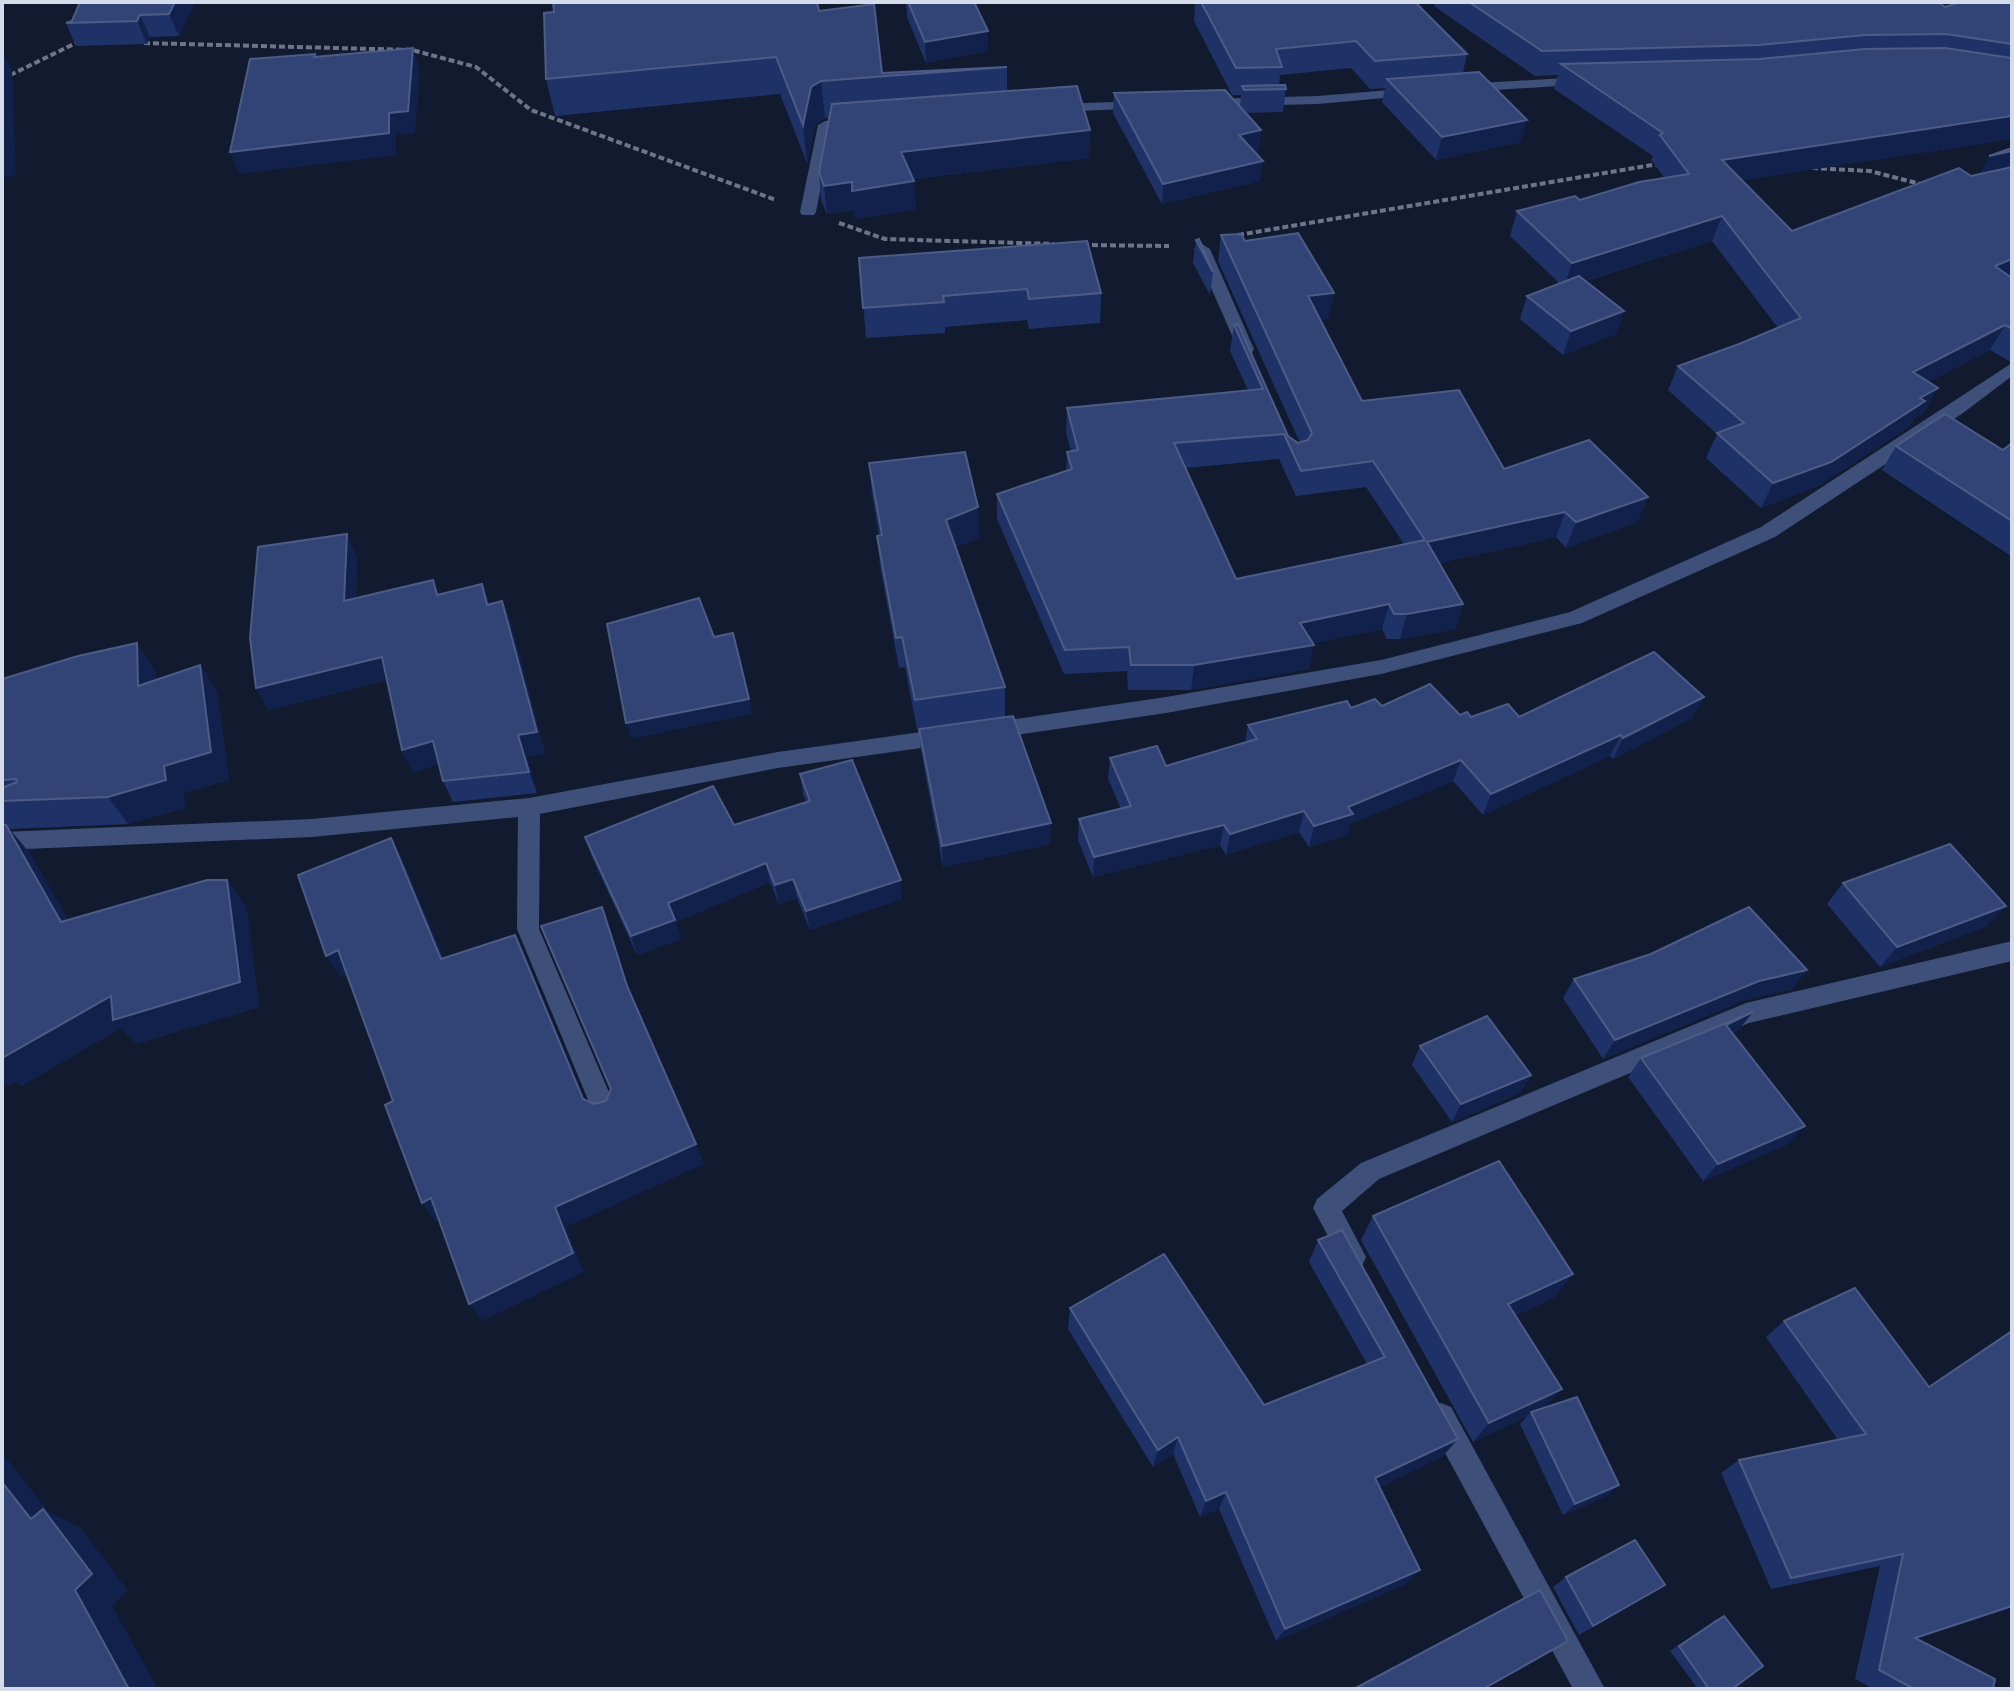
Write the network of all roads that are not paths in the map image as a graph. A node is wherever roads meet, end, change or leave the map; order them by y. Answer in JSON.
{"nodes":[{"id":1,"x":1606,"y":80,"type":"edge"},
{"id":2,"x":1453,"y":89,"type":"edge"},
{"id":3,"x":1423,"y":92,"type":"edge"},
{"id":4,"x":1191,"y":104,"type":"edge"},
{"id":5,"x":1160,"y":105,"type":"edge"},
{"id":6,"x":1035,"y":109,"type":"edge"},
{"id":7,"x":870,"y":122,"type":"edge"},
{"id":8,"x":808,"y":212,"type":"road end"},
{"id":9,"x":1198,"y":241,"type":"edge"},
{"id":10,"x":2012,"y":368,"type":"edge"},
{"id":11,"x":1256,"y":373,"type":"edge"},
{"id":12,"x":529,"y":807,"type":"junction"},
{"id":13,"x":2,"y":841,"type":"edge"},
{"id":14,"x":2012,"y":951,"type":"edge"},
{"id":15,"x":605,"y":1111,"type":"edge"},
{"id":16,"x":1364,"y":1277,"type":"edge"},
{"id":17,"x":1432,"y":1401,"type":"edge"},
{"id":18,"x":1590,"y":1689,"type":"edge"}],
"edges":[{"from":1,"to":2,"type":"street"},
{"from":3,"to":4,"type":"street"},
{"from":5,"to":6,"type":"street"},
{"from":7,"to":8,"type":"street"},
{"from":9,"to":11,"type":"street"},
{"from":10,"to":12,"type":"street"},
{"from":12,"to":13,"type":"street"},
{"from":12,"to":15,"type":"street"},
{"from":14,"to":16,"type":"street"},
{"from":17,"to":18,"type":"street"}]}
